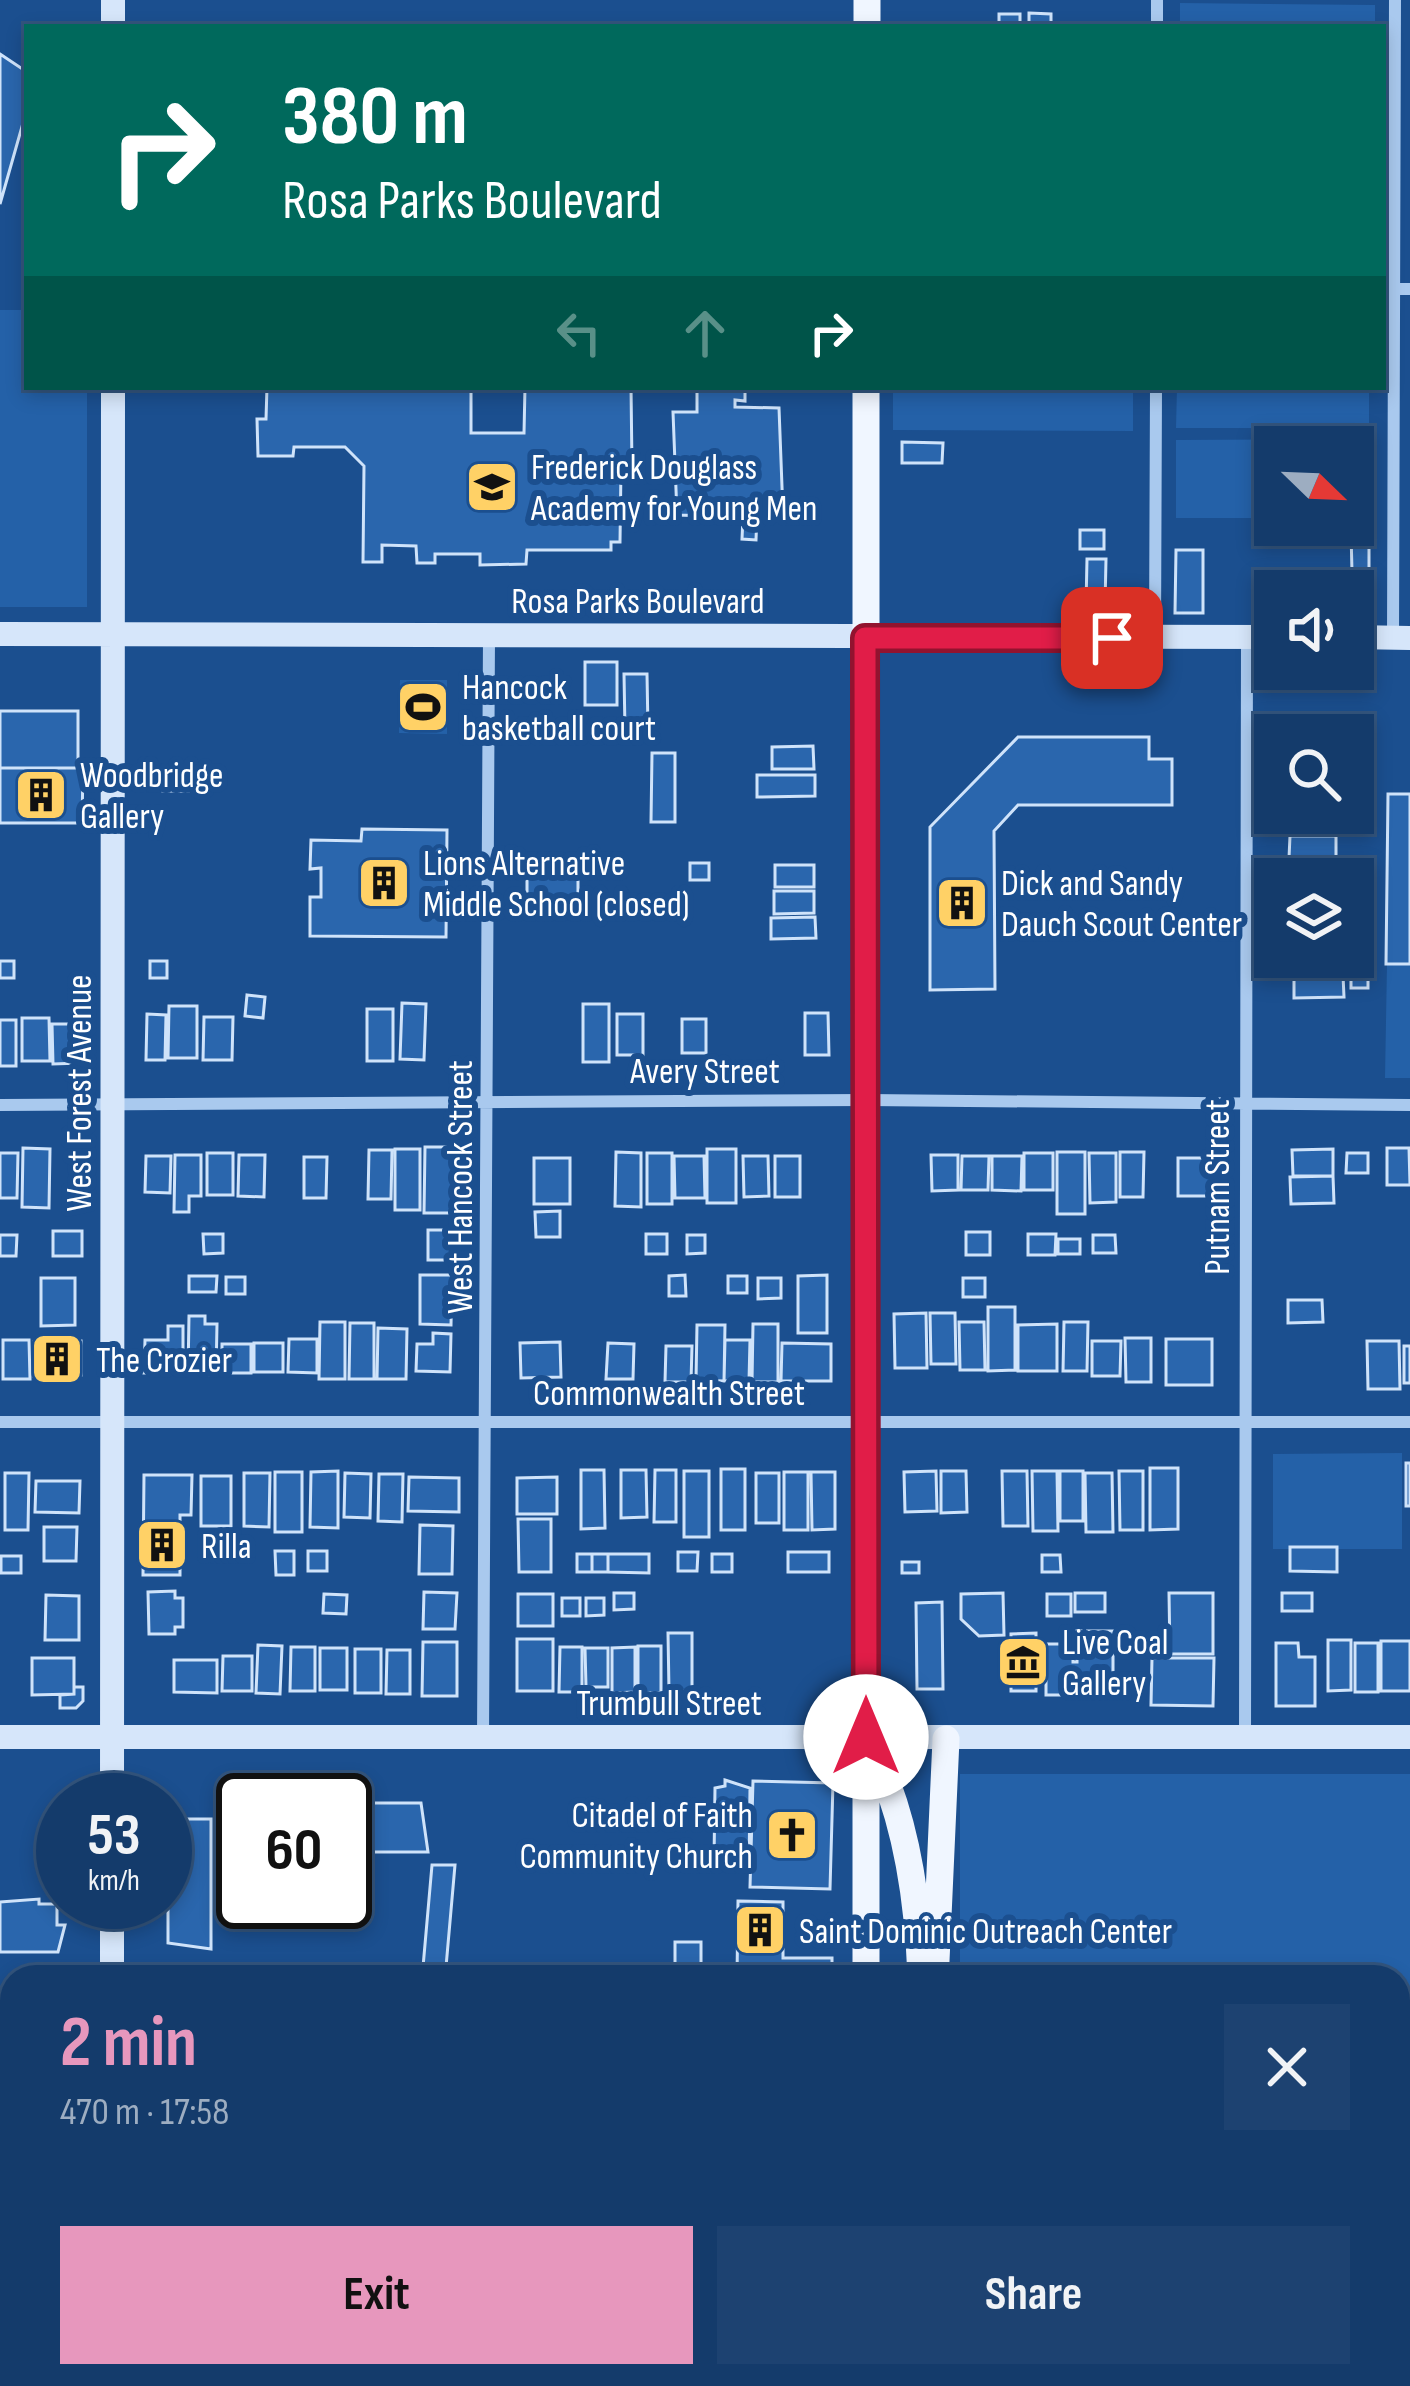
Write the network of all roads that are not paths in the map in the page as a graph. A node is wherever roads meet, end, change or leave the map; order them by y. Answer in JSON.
{"nodes":[{"id":1,"x":1395,"y":0,"type":"edge"},
{"id":2,"x":1388,"y":289,"type":"edge"},
{"id":3,"x":1410,"y":289,"type":"edge"},
{"id":4,"x":113,"y":390,"type":"edge"},
{"id":5,"x":866,"y":390,"type":"edge"},
{"id":6,"x":1156,"y":390,"type":"edge"},
{"id":7,"x":0,"y":634,"type":"edge"},
{"id":8,"x":113,"y":634,"type":"junction"},
{"id":9,"x":489,"y":636,"type":"junction"},
{"id":10,"x":1247,"y":637,"type":"junction"},
{"id":11,"x":1254,"y":637,"type":"edge"},
{"id":12,"x":865,"y":638,"type":"junction"},
{"id":13,"x":1155,"y":638,"type":"junction"},
{"id":14,"x":1401,"y":638,"type":"edge"},
{"id":15,"x":868,"y":1100,"type":"junction"},
{"id":16,"x":489,"y":1101,"type":"junction"},
{"id":17,"x":1246,"y":1103,"type":"junction"},
{"id":18,"x":0,"y":1105,"type":"edge"},
{"id":19,"x":114,"y":1105,"type":"junction"},
{"id":20,"x":1410,"y":1105,"type":"edge"},
{"id":21,"x":113,"y":1422,"type":"junction"},
{"id":22,"x":489,"y":1422,"type":"junction"},
{"id":23,"x":867,"y":1422,"type":"junction"},
{"id":24,"x":1246,"y":1422,"type":"junction"},
{"id":25,"x":1410,"y":1422,"type":"edge"},
{"id":26,"x":0,"y":1423,"type":"edge"},
{"id":27,"x":0,"y":1736,"type":"edge"},
{"id":28,"x":113,"y":1736,"type":"junction"},
{"id":29,"x":866,"y":1737,"type":"junction"},
{"id":30,"x":1245,"y":1737,"type":"junction"},
{"id":31,"x":1410,"y":1737,"type":"edge"},
{"id":32,"x":483,"y":1739,"type":"junction"},
{"id":33,"x":946,"y":1739,"type":"junction"},
{"id":34,"x":112,"y":1773,"type":"edge"},
{"id":35,"x":112,"y":1929,"type":"edge"},
{"id":36,"x":112,"y":1965,"type":"edge"},
{"id":37,"x":866,"y":1965,"type":"edge"},
{"id":38,"x":920,"y":1965,"type":"edge"},
{"id":39,"x":936,"y":1965,"type":"edge"}],
"edges":[{"from":1,"to":2,"type":"street"},
{"from":2,"to":3,"type":"street"},
{"from":2,"to":14,"type":"street"},
{"from":4,"to":8,"type":"street","name":"West Forest Avenue"},
{"from":5,"to":12,"type":"main road"},
{"from":6,"to":13,"type":"street"},
{"from":7,"to":8,"type":"street","name":"Rosa Parks Boulevard"},
{"from":8,"to":9,"type":"street","name":"Rosa Parks Boulevard"},
{"from":8,"to":19,"type":"street","name":"West Forest Avenue"},
{"from":9,"to":12,"type":"street","name":"Rosa Parks Boulevard"},
{"from":9,"to":16,"type":"street","name":"West Hancock Street"},
{"from":10,"to":11,"type":"street","name":"Rosa Parks Boulevard"},
{"from":10,"to":13,"type":"street","name":"Rosa Parks Boulevard"},
{"from":10,"to":17,"type":"street","name":"Putnam Street"},
{"from":12,"to":13,"type":"street","name":"Rosa Parks Boulevard"},
{"from":12,"to":15,"type":"main road"},
{"from":15,"to":16,"type":"street","name":"Avery Street"},
{"from":15,"to":17,"type":"street","name":"Avery Street"},
{"from":15,"to":23,"type":"main road"},
{"from":16,"to":19,"type":"street","name":"Avery Street"},
{"from":16,"to":22,"type":"street","name":"West Hancock Street"},
{"from":17,"to":20,"type":"street","name":"Avery Street"},
{"from":17,"to":24,"type":"street","name":"Putnam Street"},
{"from":18,"to":19,"type":"street","name":"Avery Street"},
{"from":19,"to":21,"type":"street","name":"West Forest Avenue"},
{"from":21,"to":22,"type":"street","name":"Commonwealth Street"},
{"from":21,"to":26,"type":"street","name":"Commonwealth Street"},
{"from":21,"to":28,"type":"street","name":"West Forest Avenue"},
{"from":22,"to":23,"type":"street","name":"Commonwealth Street"},
{"from":22,"to":32,"type":"street","name":"West Hancock Street"},
{"from":23,"to":24,"type":"street","name":"Commonwealth Street"},
{"from":23,"to":29,"type":"main road"},
{"from":24,"to":25,"type":"street","name":"Commonwealth Street"},
{"from":24,"to":30,"type":"street","name":"Putnam Street"},
{"from":27,"to":28,"type":"street","name":"Trumbull Street"},
{"from":28,"to":32,"type":"street","name":"Trumbull Street"},
{"from":28,"to":34,"type":"street","name":"West Forest Avenue"},
{"from":29,"to":32,"type":"street","name":"Trumbull Street"},
{"from":29,"to":33,"type":"street","name":"Trumbull Street"},
{"from":29,"to":37,"type":"main road"},
{"from":29,"to":38,"type":"main road"},
{"from":30,"to":31,"type":"street","name":"Trumbull Street"},
{"from":30,"to":33,"type":"street","name":"Trumbull Street"},
{"from":33,"to":39,"type":"main road"},
{"from":35,"to":36,"type":"street"}]}
